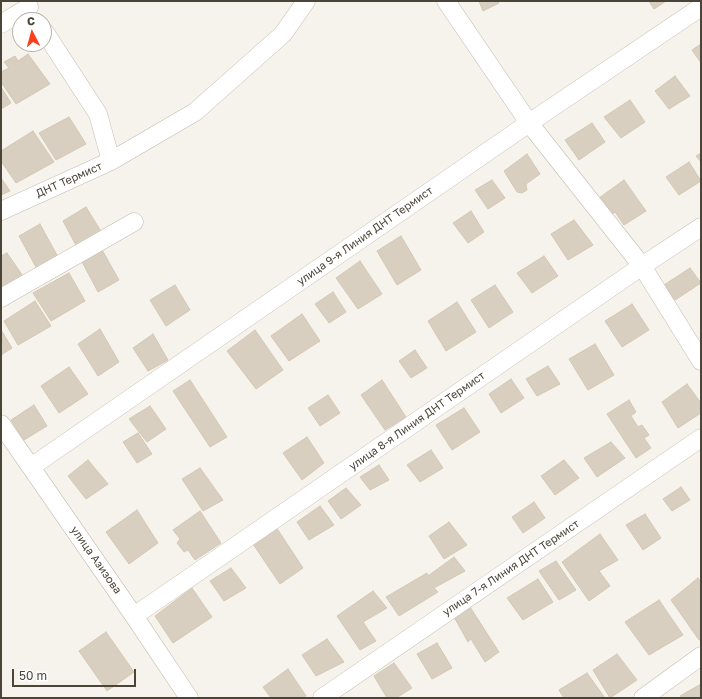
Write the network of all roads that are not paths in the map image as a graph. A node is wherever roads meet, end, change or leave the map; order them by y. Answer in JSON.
{"nodes":[{"id":1,"x":306,"y":1,"type":"edge"},
{"id":2,"x":446,"y":1,"type":"edge"},
{"id":3,"x":701,"y":7,"type":"edge"},
{"id":4,"x":30,"y":9,"type":"edge"},
{"id":5,"x":1,"y":24,"type":"edge"},
{"id":6,"x":52,"y":43,"type":"edge"},
{"id":7,"x":528,"y":122,"type":"junction"},
{"id":8,"x":111,"y":161,"type":"junction"},
{"id":9,"x":1,"y":210,"type":"edge"},
{"id":10,"x":134,"y":222,"type":"dead end"},
{"id":11,"x":701,"y":227,"type":"edge"},
{"id":12,"x":642,"y":266,"type":"junction"},
{"id":13,"x":1,"y":298,"type":"edge"},
{"id":14,"x":701,"y":361,"type":"edge"},
{"id":15,"x":1,"y":424,"type":"edge"},
{"id":16,"x":701,"y":438,"type":"edge"},
{"id":17,"x":31,"y":467,"type":"junction"},
{"id":18,"x":134,"y":616,"type":"junction"},
{"id":19,"x":701,"y":656,"type":"edge"},
{"id":20,"x":189,"y":698,"type":"edge"},
{"id":21,"x":322,"y":698,"type":"edge"},
{"id":22,"x":643,"y":698,"type":"edge"}],
"edges":[{"from":1,"to":8,"type":"street"},
{"from":2,"to":7,"type":"street"},
{"from":3,"to":7,"type":"street","name":"улица 9-я Линия ДНТ Термист"},
{"from":4,"to":5,"type":"street"},
{"from":6,"to":8,"type":"street","name":"ДНТ Термист"},
{"from":7,"to":12,"type":"street"},
{"from":7,"to":17,"type":"street","name":"улица 9-я Линия ДНТ Термист"},
{"from":8,"to":9,"type":"street","name":"ДНТ Термист"},
{"from":10,"to":13,"type":"street"},
{"from":11,"to":12,"type":"street","name":"улица 8-я Линия ДНТ Термист"},
{"from":12,"to":14,"type":"street"},
{"from":12,"to":18,"type":"street","name":"улица 8-я Линия ДНТ Термист"},
{"from":15,"to":17,"type":"street","name":"улица Азизова"},
{"from":16,"to":21,"type":"street","name":"улица 7-я Линия ДНТ Термист"},
{"from":17,"to":18,"type":"street","name":"улица Азизова"},
{"from":18,"to":20,"type":"street","name":"улица Азизова"},
{"from":19,"to":22,"type":"street"}]}
